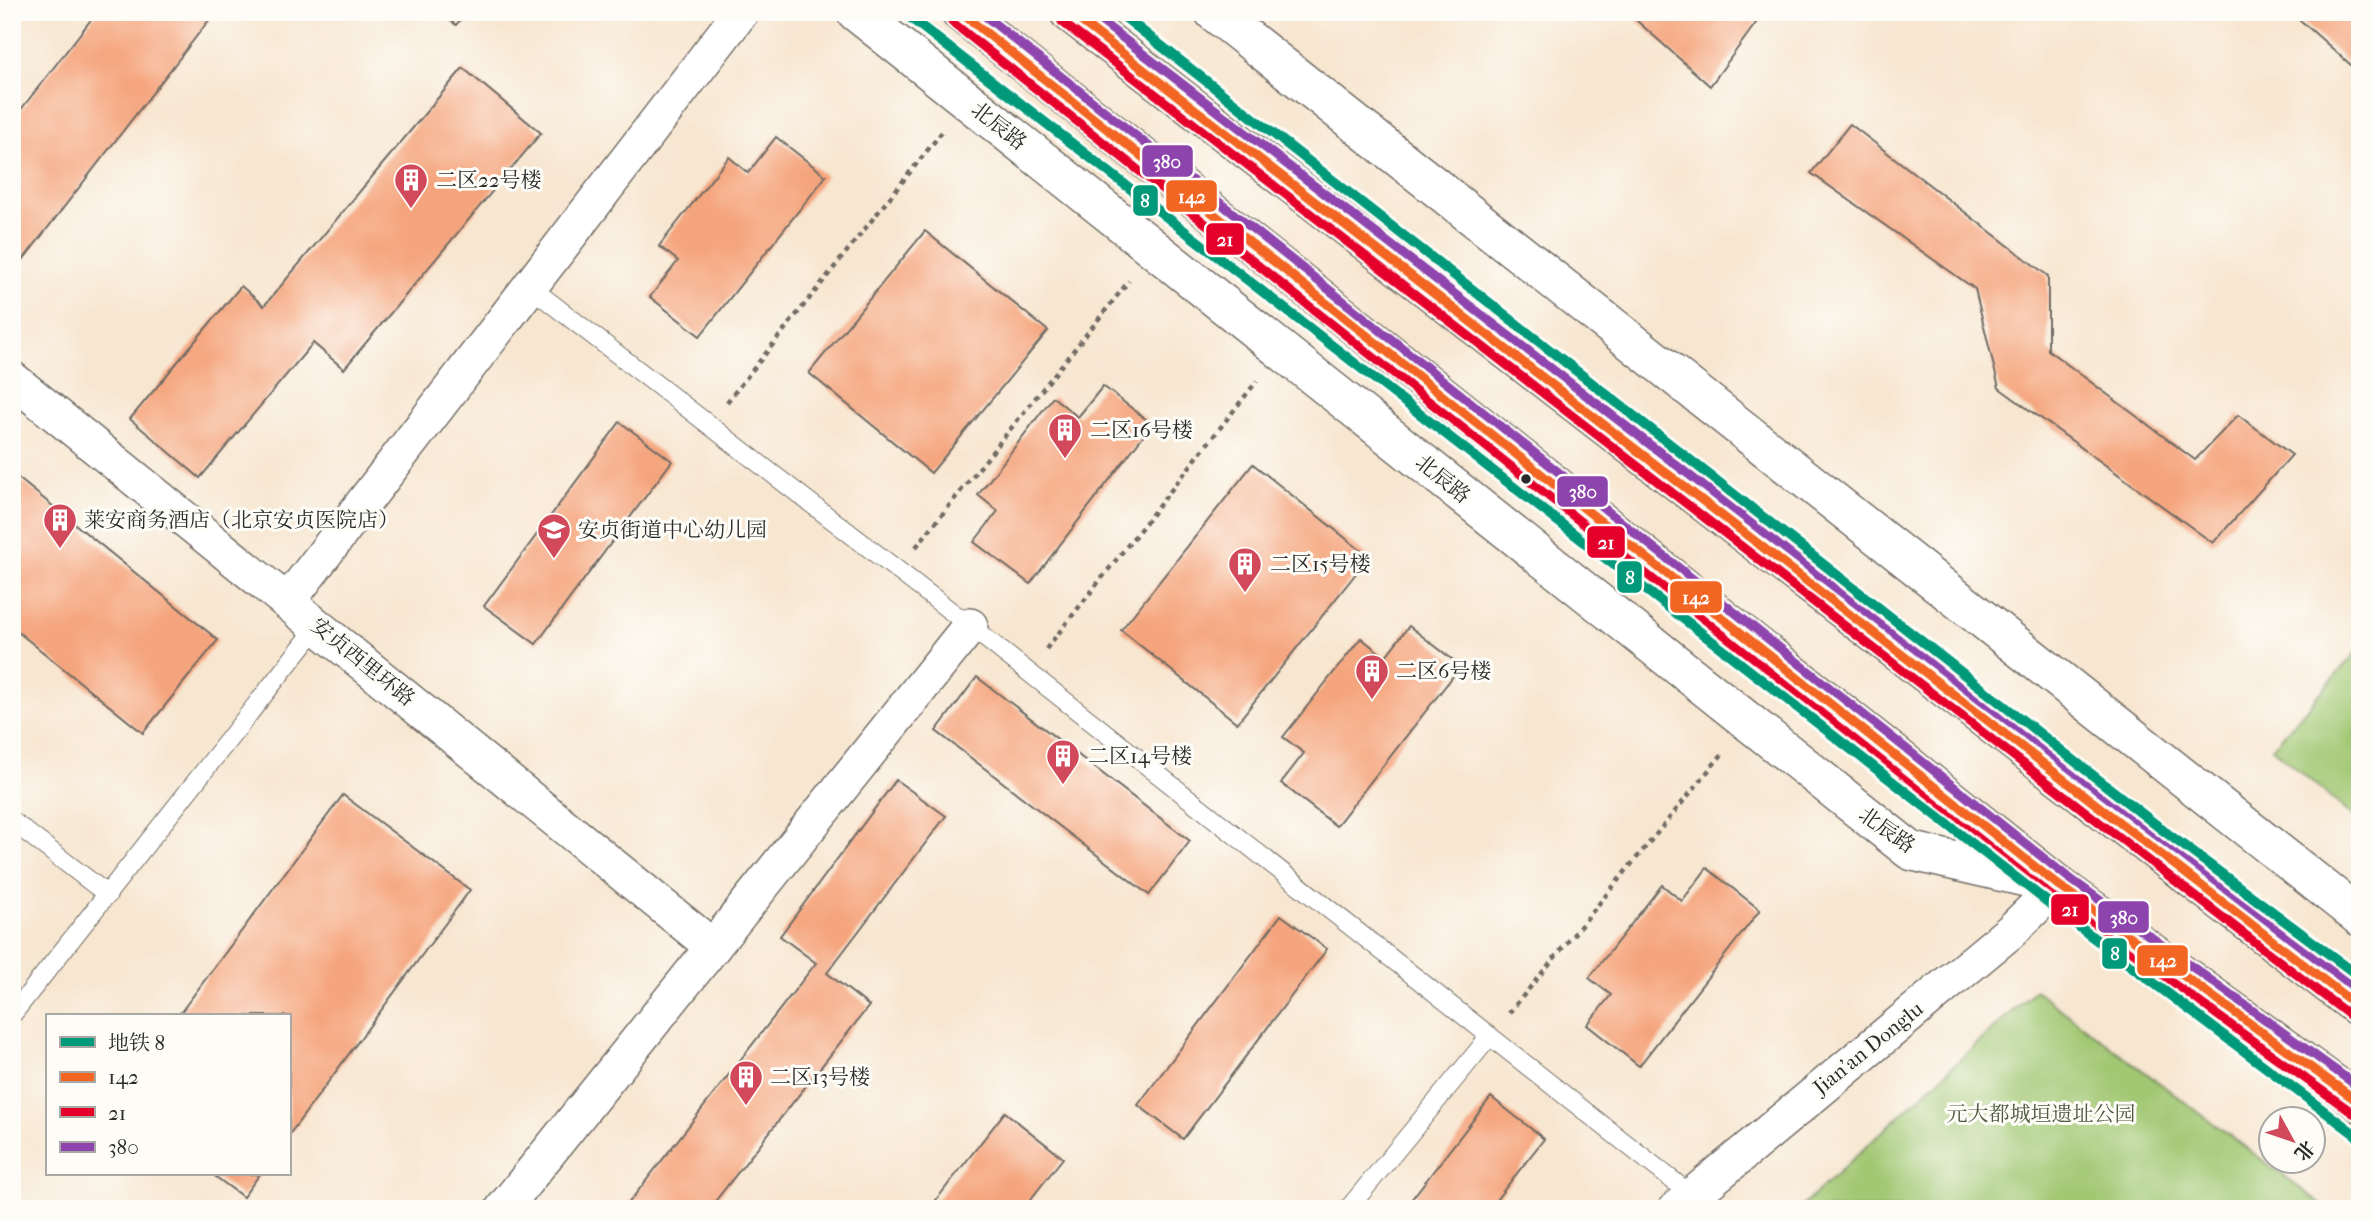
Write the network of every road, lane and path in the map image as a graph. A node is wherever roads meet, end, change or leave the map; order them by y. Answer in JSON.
{"nodes":[{"id":1,"x":741,"y":12,"type":"edge"},
{"id":2,"x":856,"y":12,"type":"edge"},
{"id":3,"x":960,"y":12,"type":"edge"},
{"id":4,"x":1069,"y":12,"type":"edge"},
{"id":5,"x":1214,"y":12,"type":"edge"},
{"id":6,"x":968,"y":101,"type":"junction"},
{"id":7,"x":1154,"y":249,"type":"junction"},
{"id":8,"x":530,"y":286,"type":"junction"},
{"id":9,"x":1281,"y":351,"type":"junction"},
{"id":10,"x":12,"y":379,"type":"edge"},
{"id":11,"x":709,"y":424,"type":"junction"},
{"id":12,"x":898,"y":570,"type":"junction"},
{"id":13,"x":288,"y":601,"type":"junction"},
{"id":14,"x":318,"y":626,"type":"junction"},
{"id":15,"x":970,"y":626,"type":"junction"},
{"id":16,"x":1028,"y":671,"type":"junction"},
{"id":17,"x":1749,"y":722,"type":"junction"},
{"id":18,"x":12,"y":821,"type":"edge"},
{"id":19,"x":2058,"y":885,"type":"junction"},
{"id":20,"x":108,"y":895,"type":"junction"},
{"id":21,"x":2360,"y":916,"type":"edge"},
{"id":22,"x":713,"y":947,"type":"junction"},
{"id":23,"x":2360,"y":1008,"type":"edge"},
{"id":24,"x":12,"y":1015,"type":"edge"},
{"id":25,"x":1490,"y":1036,"type":"junction"},
{"id":26,"x":2360,"y":1103,"type":"edge"},
{"id":27,"x":1683,"y":1201,"type":"edge"},
{"id":28,"x":503,"y":1209,"type":"edge"},
{"id":29,"x":1348,"y":1209,"type":"edge"}],
"edges":[{"from":1,"to":8,"type":"street"},
{"from":2,"to":6,"type":"street","name":"北辰路"},
{"from":3,"to":19,"type":"main road","name":"北辰路"},
{"from":4,"to":23,"type":"main road"},
{"from":5,"to":21,"type":"street"},
{"from":6,"to":7,"type":"street","name":"北辰路"},
{"from":6,"to":11,"type":"path"},
{"from":7,"to":9,"type":"street","name":"北辰路"},
{"from":7,"to":12,"type":"path"},
{"from":8,"to":11,"type":"lane"},
{"from":8,"to":13,"type":"street"},
{"from":9,"to":16,"type":"path"},
{"from":9,"to":17,"type":"street","name":"北辰路"},
{"from":10,"to":13,"type":"street","name":"安贞西里环路"},
{"from":11,"to":12,"type":"lane"},
{"from":12,"to":15,"type":"lane"},
{"from":13,"to":14,"type":"street","name":"安贞西里环路"},
{"from":14,"to":20,"type":"lane"},
{"from":14,"to":22,"type":"street","name":"安贞西里环路"},
{"from":15,"to":16,"type":"lane"},
{"from":15,"to":22,"type":"street"},
{"from":16,"to":25,"type":"lane"},
{"from":17,"to":19,"type":"street","name":"北辰路"},
{"from":17,"to":25,"type":"path"},
{"from":18,"to":20,"type":"lane"},
{"from":19,"to":26,"type":"main road","name":"北辰路"},
{"from":19,"to":27,"type":"street","name":"Jian'an Donglu"},
{"from":20,"to":24,"type":"lane"},
{"from":22,"to":28,"type":"street"},
{"from":25,"to":27,"type":"lane"},
{"from":25,"to":29,"type":"lane"}]}
